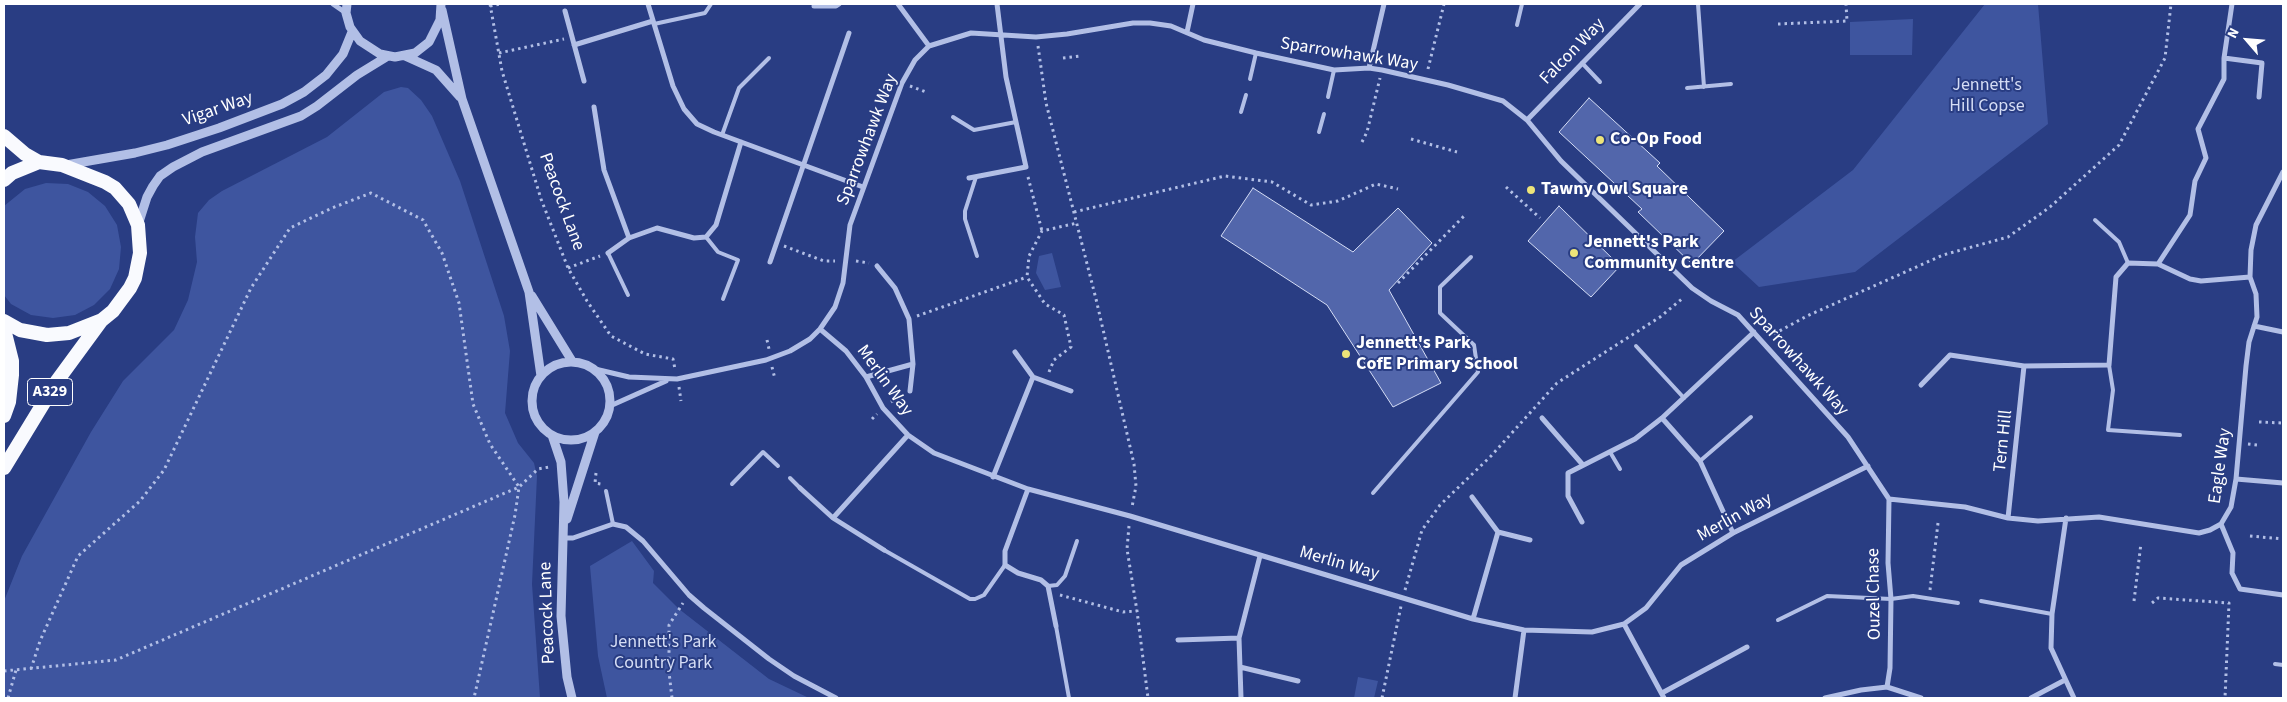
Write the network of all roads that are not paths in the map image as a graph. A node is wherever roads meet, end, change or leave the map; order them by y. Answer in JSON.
{"nodes":[{"id":1,"x":333,"y":4,"type":"edge"},
{"id":2,"x":346,"y":4,"type":"edge"},
{"id":3,"x":648,"y":4,"type":"edge"},
{"id":4,"x":712,"y":4,"type":"edge"},
{"id":5,"x":839,"y":4,"type":"edge"},
{"id":6,"x":898,"y":4,"type":"edge"},
{"id":7,"x":997,"y":4,"type":"edge"},
{"id":8,"x":1193,"y":4,"type":"edge"},
{"id":9,"x":1384,"y":4,"type":"edge"},
{"id":10,"x":1522,"y":4,"type":"edge"},
{"id":11,"x":1640,"y":4,"type":"edge"},
{"id":12,"x":1698,"y":4,"type":"edge"},
{"id":13,"x":2232,"y":4,"type":"edge"},
{"id":14,"x":814,"y":6,"type":"dead end"},
{"id":15,"x":441,"y":7,"type":"edge"},
{"id":16,"x":565,"y":11,"type":"dead end"},
{"id":17,"x":346,"y":14,"type":"junction"},
{"id":18,"x":654,"y":23,"type":"junction"},
{"id":19,"x":1517,"y":25,"type":"dead end"},
{"id":20,"x":352,"y":32,"type":"junction"},
{"id":21,"x":849,"y":32,"type":"dead end"},
{"id":22,"x":1187,"y":32,"type":"junction"},
{"id":23,"x":1000,"y":36,"type":"junction"},
{"id":24,"x":574,"y":44,"type":"junction"},
{"id":25,"x":929,"y":46,"type":"junction"},
{"id":26,"x":1256,"y":53,"type":"junction"},
{"id":27,"x":388,"y":56,"type":"junction"},
{"id":28,"x":404,"y":56,"type":"junction"},
{"id":29,"x":769,"y":58,"type":"dead end"},
{"id":30,"x":2224,"y":58,"type":"junction"},
{"id":31,"x":1582,"y":63,"type":"junction"},
{"id":32,"x":1369,"y":68,"type":"junction"},
{"id":33,"x":1334,"y":70,"type":"junction"},
{"id":34,"x":1250,"y":79,"type":"dead end"},
{"id":35,"x":584,"y":81,"type":"dead end"},
{"id":36,"x":1600,"y":82,"type":"dead end"},
{"id":37,"x":1732,"y":84,"type":"dead end"},
{"id":38,"x":1704,"y":87,"type":"junction"},
{"id":39,"x":1687,"y":88,"type":"dead end"},
{"id":40,"x":1246,"y":95,"type":"dead end"},
{"id":41,"x":1328,"y":97,"type":"dead end"},
{"id":42,"x":2259,"y":97,"type":"dead end"},
{"id":43,"x":462,"y":99,"type":"junction"},
{"id":44,"x":594,"y":107,"type":"dead end"},
{"id":45,"x":1241,"y":112,"type":"dead end"},
{"id":46,"x":1324,"y":114,"type":"dead end"},
{"id":47,"x":953,"y":117,"type":"dead end"},
{"id":48,"x":1527,"y":120,"type":"junction"},
{"id":49,"x":1016,"y":122,"type":"junction"},
{"id":50,"x":1319,"y":132,"type":"dead end"},
{"id":51,"x":722,"y":135,"type":"junction"},
{"id":52,"x":4,"y":136,"type":"edge"},
{"id":53,"x":741,"y":142,"type":"junction"},
{"id":54,"x":40,"y":162,"type":"junction"},
{"id":55,"x":62,"y":165,"type":"junction"},
{"id":56,"x":804,"y":165,"type":"junction"},
{"id":57,"x":2283,"y":172,"type":"edge"},
{"id":58,"x":973,"y":178,"type":"joint"},
{"id":59,"x":4,"y":180,"type":"edge"},
{"id":60,"x":863,"y":186,"type":"junction"},
{"id":61,"x":2095,"y":220,"type":"dead end"},
{"id":62,"x":138,"y":225,"type":"junction"},
{"id":63,"x":706,"y":237,"type":"junction"},
{"id":64,"x":628,"y":238,"type":"junction"},
{"id":65,"x":608,"y":253,"type":"joint"},
{"id":66,"x":977,"y":256,"type":"dead end"},
{"id":67,"x":1471,"y":257,"type":"dead end"},
{"id":68,"x":770,"y":262,"type":"dead end"},
{"id":69,"x":2128,"y":263,"type":"junction"},
{"id":70,"x":2158,"y":264,"type":"junction"},
{"id":71,"x":877,"y":266,"type":"dead end"},
{"id":72,"x":2250,"y":277,"type":"junction"},
{"id":73,"x":529,"y":292,"type":"junction"},
{"id":74,"x":628,"y":296,"type":"dead end"},
{"id":75,"x":723,"y":299,"type":"dead end"},
{"id":76,"x":102,"y":320,"type":"junction"},
{"id":77,"x":4,"y":321,"type":"edge"},
{"id":78,"x":2254,"y":326,"type":"junction"},
{"id":79,"x":4,"y":329,"type":"edge"},
{"id":80,"x":820,"y":329,"type":"junction"},
{"id":81,"x":1754,"y":332,"type":"junction"},
{"id":82,"x":2283,"y":332,"type":"edge"},
{"id":83,"x":1636,"y":346,"type":"dead end"},
{"id":84,"x":1015,"y":352,"type":"dead end"},
{"id":85,"x":572,"y":361,"type":"junction"},
{"id":86,"x":913,"y":364,"type":"junction"},
{"id":87,"x":2109,"y":365,"type":"junction"},
{"id":88,"x":2024,"y":366,"type":"junction"},
{"id":89,"x":595,"y":369,"type":"junction"},
{"id":90,"x":541,"y":376,"type":"junction"},
{"id":91,"x":866,"y":378,"type":"junction"},
{"id":92,"x":1033,"y":378,"type":"junction"},
{"id":93,"x":668,"y":380,"type":"junction"},
{"id":94,"x":1921,"y":385,"type":"dead end"},
{"id":95,"x":910,"y":391,"type":"dead end"},
{"id":96,"x":1070,"y":391,"type":"dead end"},
{"id":97,"x":1684,"y":398,"type":"junction"},
{"id":98,"x":610,"y":406,"type":"junction"},
{"id":99,"x":4,"y":416,"type":"edge"},
{"id":100,"x":1751,"y":417,"type":"dead end"},
{"id":101,"x":1542,"y":418,"type":"dead end"},
{"id":102,"x":1662,"y":418,"type":"junction"},
{"id":103,"x":595,"y":432,"type":"junction"},
{"id":104,"x":552,"y":435,"type":"junction"},
{"id":105,"x":908,"y":435,"type":"junction"},
{"id":106,"x":2180,"y":435,"type":"dead end"},
{"id":107,"x":1610,"y":452,"type":"junction"},
{"id":108,"x":1700,"y":461,"type":"junction"},
{"id":109,"x":1583,"y":465,"type":"junction"},
{"id":110,"x":778,"y":466,"type":"dead end"},
{"id":111,"x":1868,"y":466,"type":"junction"},
{"id":112,"x":4,"y":468,"type":"edge"},
{"id":113,"x":1620,"y":470,"type":"dead end"},
{"id":114,"x":993,"y":477,"type":"junction"},
{"id":115,"x":790,"y":478,"type":"dead end"},
{"id":116,"x":2236,"y":479,"type":"junction"},
{"id":117,"x":2283,"y":482,"type":"edge"},
{"id":118,"x":732,"y":484,"type":"dead end"},
{"id":119,"x":800,"y":488,"type":"joint"},
{"id":120,"x":1028,"y":489,"type":"junction"},
{"id":121,"x":606,"y":490,"type":"dead end"},
{"id":122,"x":1373,"y":493,"type":"dead end"},
{"id":123,"x":1472,"y":497,"type":"dead end"},
{"id":124,"x":1889,"y":499,"type":"junction"},
{"id":125,"x":834,"y":518,"type":"junction"},
{"id":126,"x":2008,"y":518,"type":"junction"},
{"id":127,"x":2066,"y":518,"type":"junction"},
{"id":128,"x":1582,"y":522,"type":"dead end"},
{"id":129,"x":613,"y":524,"type":"junction"},
{"id":130,"x":2221,"y":524,"type":"junction"},
{"id":131,"x":564,"y":526,"type":"junction"},
{"id":132,"x":1498,"y":532,"type":"junction"},
{"id":133,"x":1734,"y":533,"type":"junction"},
{"id":134,"x":563,"y":538,"type":"junction"},
{"id":135,"x":1530,"y":540,"type":"dead end"},
{"id":136,"x":1077,"y":541,"type":"dead end"},
{"id":137,"x":884,"y":550,"type":"joint"},
{"id":138,"x":1260,"y":556,"type":"junction"},
{"id":139,"x":1005,"y":565,"type":"junction"},
{"id":140,"x":1048,"y":586,"type":"junction"},
{"id":141,"x":2283,"y":595,"type":"edge"},
{"id":142,"x":1891,"y":599,"type":"junction"},
{"id":143,"x":1981,"y":601,"type":"dead end"},
{"id":144,"x":1958,"y":603,"type":"dead end"},
{"id":145,"x":2052,"y":614,"type":"junction"},
{"id":146,"x":1473,"y":619,"type":"junction"},
{"id":147,"x":1778,"y":620,"type":"dead end"},
{"id":148,"x":1624,"y":624,"type":"junction"},
{"id":149,"x":1056,"y":626,"type":"joint"},
{"id":150,"x":1524,"y":630,"type":"junction"},
{"id":151,"x":1239,"y":638,"type":"junction"},
{"id":152,"x":1178,"y":640,"type":"dead end"},
{"id":153,"x":1747,"y":647,"type":"dead end"},
{"id":154,"x":2275,"y":664,"type":"dead end"},
{"id":155,"x":2283,"y":665,"type":"edge"},
{"id":156,"x":1240,"y":667,"type":"junction"},
{"id":157,"x":2065,"y":680,"type":"junction"},
{"id":158,"x":1298,"y":681,"type":"dead end"},
{"id":159,"x":1887,"y":687,"type":"junction"},
{"id":160,"x":1663,"y":696,"type":"edge"},
{"id":161,"x":572,"y":698,"type":"edge"},
{"id":162,"x":836,"y":698,"type":"edge"},
{"id":163,"x":1069,"y":698,"type":"edge"},
{"id":164,"x":1241,"y":698,"type":"edge"},
{"id":165,"x":1515,"y":698,"type":"edge"},
{"id":166,"x":1825,"y":698,"type":"edge"},
{"id":167,"x":1921,"y":698,"type":"edge"},
{"id":168,"x":2030,"y":698,"type":"edge"},
{"id":169,"x":2074,"y":698,"type":"edge"}],
"edges":[{"from":1,"to":17,"type":"street"},
{"from":2,"to":17,"type":"street"},
{"from":3,"to":18,"type":"street"},
{"from":4,"to":18,"type":"lane"},
{"from":5,"to":14,"type":"street"},
{"from":6,"to":25,"type":"street"},
{"from":7,"to":23,"type":"street"},
{"from":8,"to":22,"type":"street"},
{"from":9,"to":32,"type":"street"},
{"from":10,"to":19,"type":"lane"},
{"from":11,"to":31,"type":"street","name":"Falcon Way"},
{"from":12,"to":38,"type":"lane"},
{"from":13,"to":30,"type":"street"},
{"from":15,"to":28,"type":"street"},
{"from":15,"to":43,"type":"street"},
{"from":16,"to":24,"type":"street"},
{"from":17,"to":20,"type":"street"},
{"from":18,"to":24,"type":"street"},
{"from":18,"to":51,"type":"street"},
{"from":20,"to":27,"type":"street"},
{"from":20,"to":55,"type":"street","name":"Vigar Way"},
{"from":21,"to":56,"type":"street"},
{"from":22,"to":23,"type":"street","name":"Sparrowhawk Way"},
{"from":22,"to":26,"type":"street","name":"Sparrowhawk Way"},
{"from":23,"to":25,"type":"street","name":"Sparrowhawk Way"},
{"from":23,"to":49,"type":"street"},
{"from":24,"to":35,"type":"street"},
{"from":25,"to":60,"type":"street","name":"Sparrowhawk Way"},
{"from":26,"to":33,"type":"street","name":"Sparrowhawk Way"},
{"from":26,"to":34,"type":"lane"},
{"from":27,"to":28,"type":"street"},
{"from":27,"to":62,"type":"street","name":"Vigar Way"},
{"from":28,"to":43,"type":"street"},
{"from":29,"to":51,"type":"lane"},
{"from":30,"to":42,"type":"street"},
{"from":30,"to":70,"type":"street"},
{"from":31,"to":36,"type":"lane"},
{"from":31,"to":48,"type":"street","name":"Falcon Way"},
{"from":32,"to":33,"type":"street","name":"Sparrowhawk Way"},
{"from":32,"to":48,"type":"street","name":"Sparrowhawk Way"},
{"from":33,"to":41,"type":"lane"},
{"from":37,"to":38,"type":"lane"},
{"from":38,"to":39,"type":"lane"},
{"from":40,"to":45,"type":"lane"},
{"from":43,"to":73,"type":"street"},
{"from":44,"to":64,"type":"street"},
{"from":46,"to":50,"type":"lane"},
{"from":47,"to":49,"type":"lane"},
{"from":48,"to":81,"type":"street","name":"Sparrowhawk Way"},
{"from":49,"to":58,"type":"street"},
{"from":51,"to":53,"type":"street"},
{"from":52,"to":54,"type":"highway","number":"A329"},
{"from":53,"to":56,"type":"street"},
{"from":53,"to":63,"type":"street"},
{"from":54,"to":55,"type":"highway","number":"A329"},
{"from":54,"to":59,"type":"highway","number":"A329"},
{"from":55,"to":62,"type":"highway","number":"A329"},
{"from":56,"to":60,"type":"street"},
{"from":56,"to":68,"type":"street"},
{"from":57,"to":72,"type":"street","name":"Eagle Way"},
{"from":58,"to":66,"type":"lane"},
{"from":60,"to":80,"type":"street","name":"Sparrowhawk Way"},
{"from":61,"to":69,"type":"lane"},
{"from":62,"to":76,"type":"highway","number":"A329"},
{"from":63,"to":64,"type":"street"},
{"from":63,"to":75,"type":"lane"},
{"from":64,"to":65,"type":"street"},
{"from":65,"to":74,"type":"lane"},
{"from":67,"to":122,"type":"lane"},
{"from":69,"to":70,"type":"street"},
{"from":69,"to":87,"type":"street"},
{"from":70,"to":72,"type":"street"},
{"from":71,"to":86,"type":"street"},
{"from":72,"to":78,"type":"street","name":"Eagle Way"},
{"from":73,"to":85,"type":"street"},
{"from":73,"to":90,"type":"street"},
{"from":76,"to":77,"type":"highway","number":"A329"},
{"from":76,"to":112,"type":"highway","number":"A329"},
{"from":78,"to":82,"type":"street"},
{"from":78,"to":116,"type":"street","name":"Eagle Way"},
{"from":79,"to":99,"type":"highway","number":"A329"},
{"from":80,"to":91,"type":"street","name":"Merlin Way"},
{"from":80,"to":93,"type":"street","name":"Sparrowhawk Way"},
{"from":81,"to":97,"type":"street"},
{"from":81,"to":111,"type":"street","name":"Sparrowhawk Way"},
{"from":83,"to":97,"type":"lane"},
{"from":84,"to":92,"type":"street"},
{"from":85,"to":89,"type":"street"},
{"from":85,"to":90,"type":"street"},
{"from":86,"to":91,"type":"street"},
{"from":86,"to":95,"type":"street"},
{"from":87,"to":88,"type":"street"},
{"from":87,"to":106,"type":"lane"},
{"from":88,"to":94,"type":"street"},
{"from":88,"to":126,"type":"street","name":"Tern Hill"},
{"from":89,"to":93,"type":"street","name":"Sparrowhawk Way"},
{"from":89,"to":98,"type":"street"},
{"from":90,"to":104,"type":"street"},
{"from":91,"to":105,"type":"street","name":"Merlin Way"},
{"from":92,"to":96,"type":"street"},
{"from":92,"to":114,"type":"street"},
{"from":93,"to":98,"type":"street","name":"Sparrowhawk Way"},
{"from":97,"to":102,"type":"street"},
{"from":98,"to":103,"type":"street"},
{"from":100,"to":108,"type":"lane"},
{"from":101,"to":109,"type":"street"},
{"from":102,"to":107,"type":"street"},
{"from":102,"to":108,"type":"street"},
{"from":103,"to":104,"type":"street"},
{"from":103,"to":131,"type":"street","name":"Peacock Lane"},
{"from":104,"to":131,"type":"street","name":"Peacock Lane"},
{"from":105,"to":114,"type":"street","name":"Merlin Way"},
{"from":105,"to":125,"type":"street"},
{"from":107,"to":109,"type":"street"},
{"from":107,"to":113,"type":"lane"},
{"from":108,"to":133,"type":"street"},
{"from":109,"to":128,"type":"street"},
{"from":110,"to":118,"type":"lane"},
{"from":111,"to":124,"type":"street","name":"Sparrowhawk Way"},
{"from":111,"to":133,"type":"street","name":"Merlin Way"},
{"from":114,"to":120,"type":"street","name":"Merlin Way"},
{"from":115,"to":119,"type":"lane"},
{"from":116,"to":117,"type":"street"},
{"from":116,"to":130,"type":"street","name":"Eagle Way"},
{"from":119,"to":125,"type":"street"},
{"from":120,"to":138,"type":"street","name":"Merlin Way"},
{"from":120,"to":139,"type":"street"},
{"from":121,"to":129,"type":"lane"},
{"from":123,"to":132,"type":"street"},
{"from":124,"to":126,"type":"street","name":"Eagle Way"},
{"from":124,"to":142,"type":"street","name":"Ouzel Chase"},
{"from":125,"to":137,"type":"street"},
{"from":126,"to":127,"type":"street","name":"Eagle Way"},
{"from":127,"to":130,"type":"street","name":"Eagle Way"},
{"from":127,"to":145,"type":"street"},
{"from":129,"to":134,"type":"street"},
{"from":129,"to":162,"type":"street"},
{"from":130,"to":141,"type":"street"},
{"from":131,"to":134,"type":"street","name":"Peacock Lane"},
{"from":132,"to":135,"type":"street"},
{"from":132,"to":146,"type":"street"},
{"from":133,"to":148,"type":"street","name":"Merlin Way"},
{"from":134,"to":161,"type":"street","name":"Peacock Lane"},
{"from":136,"to":140,"type":"lane"},
{"from":137,"to":139,"type":"lane"},
{"from":138,"to":146,"type":"street","name":"Merlin Way"},
{"from":138,"to":151,"type":"street"},
{"from":139,"to":140,"type":"street"},
{"from":140,"to":149,"type":"street"},
{"from":142,"to":144,"type":"lane"},
{"from":142,"to":147,"type":"lane"},
{"from":142,"to":159,"type":"street","name":"Ouzel Chase"},
{"from":143,"to":145,"type":"lane"},
{"from":145,"to":157,"type":"street"},
{"from":146,"to":150,"type":"street","name":"Merlin Way"},
{"from":148,"to":150,"type":"street","name":"Merlin Way"},
{"from":148,"to":160,"type":"street"},
{"from":149,"to":163,"type":"lane"},
{"from":150,"to":165,"type":"street"},
{"from":151,"to":152,"type":"street"},
{"from":151,"to":156,"type":"street"},
{"from":153,"to":160,"type":"street"},
{"from":154,"to":155,"type":"lane"},
{"from":156,"to":158,"type":"street"},
{"from":156,"to":164,"type":"street"},
{"from":157,"to":168,"type":"street"},
{"from":157,"to":169,"type":"street"},
{"from":159,"to":166,"type":"street"},
{"from":159,"to":167,"type":"street"}]}
